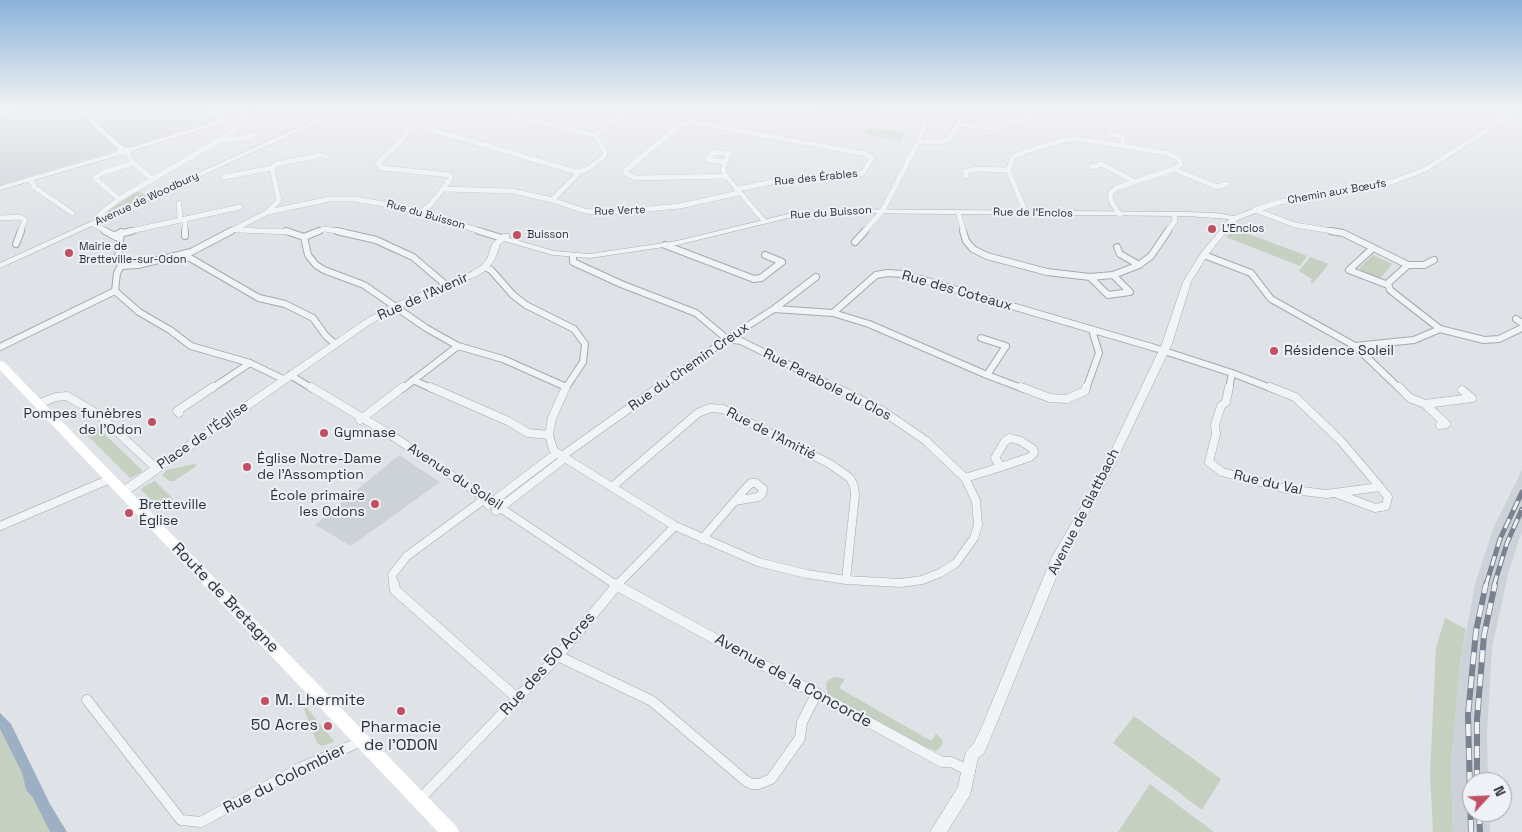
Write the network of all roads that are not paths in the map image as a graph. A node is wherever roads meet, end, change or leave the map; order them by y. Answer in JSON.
{"nodes":[{"id":1,"x":118,"y":146,"type":"edge"},
{"id":2,"x":140,"y":146,"type":"edge"},
{"id":3,"x":211,"y":146,"type":"edge"},
{"id":4,"x":264,"y":146,"type":"edge"},
{"id":5,"x":396,"y":146,"type":"edge"},
{"id":6,"x":487,"y":146,"type":"edge"},
{"id":7,"x":602,"y":146,"type":"edge"},
{"id":8,"x":655,"y":146,"type":"edge"},
{"id":9,"x":822,"y":146,"type":"edge"},
{"id":10,"x":916,"y":146,"type":"edge"},
{"id":11,"x":1046,"y":146,"type":"edge"},
{"id":12,"x":1122,"y":146,"type":"edge"},
{"id":13,"x":1465,"y":146,"type":"edge"},
{"id":14,"x":306,"y":150,"type":"dead end"},
{"id":15,"x":124,"y":151,"type":"junction"},
{"id":16,"x":326,"y":157,"type":"dead end"},
{"id":17,"x":308,"y":158,"type":"junction"},
{"id":18,"x":724,"y":162,"type":"dead end"},
{"id":19,"x":133,"y":163,"type":"junction"},
{"id":20,"x":1092,"y":167,"type":"dead end"},
{"id":21,"x":272,"y":168,"type":"junction"},
{"id":22,"x":1008,"y":170,"type":"junction"},
{"id":23,"x":1174,"y":170,"type":"junction"},
{"id":24,"x":577,"y":172,"type":"junction"},
{"id":25,"x":726,"y":176,"type":"junction"},
{"id":26,"x":966,"y":176,"type":"dead end"},
{"id":27,"x":149,"y":177,"type":"junction"},
{"id":28,"x":224,"y":178,"type":"dead end"},
{"id":29,"x":30,"y":179,"type":"junction"},
{"id":30,"x":1135,"y":182,"type":"junction"},
{"id":31,"x":1227,"y":184,"type":"dead end"},
{"id":32,"x":0,"y":188,"type":"edge"},
{"id":33,"x":443,"y":189,"type":"junction"},
{"id":34,"x":738,"y":191,"type":"junction"},
{"id":35,"x":119,"y":199,"type":"junction"},
{"id":36,"x":552,"y":200,"type":"junction"},
{"id":37,"x":179,"y":203,"type":"dead end"},
{"id":38,"x":240,"y":207,"type":"dead end"},
{"id":39,"x":883,"y":210,"type":"junction"},
{"id":40,"x":1255,"y":210,"type":"junction"},
{"id":41,"x":268,"y":212,"type":"junction"},
{"id":42,"x":421,"y":212,"type":"junction"},
{"id":43,"x":958,"y":212,"type":"junction"},
{"id":44,"x":72,"y":213,"type":"dead end"},
{"id":45,"x":1026,"y":213,"type":"junction"},
{"id":46,"x":1120,"y":215,"type":"junction"},
{"id":47,"x":1178,"y":215,"type":"junction"},
{"id":48,"x":0,"y":218,"type":"edge"},
{"id":49,"x":182,"y":220,"type":"junction"},
{"id":50,"x":99,"y":221,"type":"junction"},
{"id":51,"x":764,"y":222,"type":"junction"},
{"id":52,"x":1231,"y":222,"type":"junction"},
{"id":53,"x":234,"y":230,"type":"junction"},
{"id":54,"x":121,"y":232,"type":"junction"},
{"id":55,"x":114,"y":235,"type":"junction"},
{"id":56,"x":185,"y":236,"type":"dead end"},
{"id":57,"x":304,"y":236,"type":"junction"},
{"id":58,"x":504,"y":237,"type":"junction"},
{"id":59,"x":120,"y":241,"type":"junction"},
{"id":60,"x":855,"y":242,"type":"dead end"},
{"id":61,"x":16,"y":244,"type":"dead end"},
{"id":62,"x":665,"y":245,"type":"junction"},
{"id":63,"x":1117,"y":247,"type":"dead end"},
{"id":64,"x":1373,"y":248,"type":"junction"},
{"id":65,"x":184,"y":254,"type":"junction"},
{"id":66,"x":765,"y":255,"type":"dead end"},
{"id":67,"x":1204,"y":255,"type":"junction"},
{"id":68,"x":573,"y":256,"type":"junction"},
{"id":69,"x":1434,"y":260,"type":"dead end"},
{"id":70,"x":1139,"y":265,"type":"junction"},
{"id":71,"x":1408,"y":265,"type":"junction"},
{"id":72,"x":0,"y":266,"type":"edge"},
{"id":73,"x":121,"y":266,"type":"junction"},
{"id":74,"x":485,"y":267,"type":"junction"},
{"id":75,"x":1113,"y":275,"type":"junction"},
{"id":76,"x":816,"y":277,"type":"dead end"},
{"id":77,"x":1090,"y":277,"type":"junction"},
{"id":78,"x":446,"y":285,"type":"junction"},
{"id":79,"x":1388,"y":285,"type":"junction"},
{"id":80,"x":115,"y":290,"type":"junction"},
{"id":81,"x":394,"y":307,"type":"junction"},
{"id":82,"x":774,"y":309,"type":"junction"},
{"id":83,"x":833,"y":313,"type":"junction"},
{"id":84,"x":1522,"y":328,"type":"edge"},
{"id":85,"x":1092,"y":330,"type":"junction"},
{"id":86,"x":1440,"y":330,"type":"junction"},
{"id":87,"x":981,"y":338,"type":"dead end"},
{"id":88,"x":727,"y":339,"type":"junction"},
{"id":89,"x":334,"y":343,"type":"junction"},
{"id":90,"x":458,"y":346,"type":"junction"},
{"id":91,"x":1355,"y":346,"type":"junction"},
{"id":92,"x":0,"y":347,"type":"edge"},
{"id":93,"x":1163,"y":351,"type":"junction"},
{"id":94,"x":250,"y":363,"type":"junction"},
{"id":95,"x":0,"y":364,"type":"edge"},
{"id":96,"x":1232,"y":373,"type":"junction"},
{"id":97,"x":987,"y":375,"type":"junction"},
{"id":98,"x":286,"y":377,"type":"junction"},
{"id":99,"x":414,"y":380,"type":"junction"},
{"id":100,"x":566,"y":387,"type":"junction"},
{"id":101,"x":1462,"y":390,"type":"dead end"},
{"id":102,"x":38,"y":404,"type":"junction"},
{"id":103,"x":1425,"y":404,"type":"junction"},
{"id":104,"x":179,"y":413,"type":"dead end"},
{"id":105,"x":361,"y":419,"type":"junction"},
{"id":106,"x":1440,"y":425,"type":"dead end"},
{"id":107,"x":549,"y":435,"type":"junction"},
{"id":108,"x":564,"y":457,"type":"junction"},
{"id":109,"x":1001,"y":467,"type":"junction"},
{"id":110,"x":157,"y":469,"type":"junction"},
{"id":111,"x":110,"y":478,"type":"junction"},
{"id":112,"x":965,"y":478,"type":"junction"},
{"id":113,"x":612,"y":487,"type":"junction"},
{"id":114,"x":1380,"y":487,"type":"junction"},
{"id":115,"x":123,"y":492,"type":"junction"},
{"id":116,"x":1334,"y":493,"type":"junction"},
{"id":117,"x":735,"y":501,"type":"dead end"},
{"id":118,"x":489,"y":502,"type":"junction"},
{"id":119,"x":498,"y":509,"type":"junction"},
{"id":120,"x":0,"y":526,"type":"edge"},
{"id":121,"x":675,"y":526,"type":"junction"},
{"id":122,"x":702,"y":539,"type":"junction"},
{"id":123,"x":846,"y":580,"type":"junction"},
{"id":124,"x":616,"y":585,"type":"junction"},
{"id":125,"x":558,"y":656,"type":"junction"},
{"id":126,"x":817,"y":693,"type":"junction"},
{"id":127,"x":518,"y":699,"type":"junction"},
{"id":128,"x":87,"y":700,"type":"dead end"},
{"id":129,"x":362,"y":741,"type":"junction"},
{"id":130,"x":970,"y":771,"type":"junction"},
{"id":131,"x":419,"y":800,"type":"junction"},
{"id":132,"x":450,"y":832,"type":"edge"},
{"id":133,"x":938,"y":832,"type":"edge"}],
"edges":[{"from":1,"to":15,"type":"street"},
{"from":2,"to":15,"type":"street"},
{"from":3,"to":27,"type":"street"},
{"from":4,"to":50,"type":"street","name":"Avenue de Woodbury"},
{"from":5,"to":33,"type":"street"},
{"from":6,"to":24,"type":"street"},
{"from":7,"to":24,"type":"street"},
{"from":8,"to":25,"type":"street","name":"Rue des Érables"},
{"from":9,"to":34,"type":"street","name":"Rue des Érables"},
{"from":10,"to":39,"type":"street"},
{"from":11,"to":22,"type":"street"},
{"from":12,"to":23,"type":"street"},
{"from":13,"to":40,"type":"street","name":"Chemin aux Bœufs"},
{"from":14,"to":17,"type":"street"},
{"from":15,"to":19,"type":"street"},
{"from":15,"to":29,"type":"street"},
{"from":16,"to":17,"type":"street"},
{"from":17,"to":21,"type":"street"},
{"from":18,"to":25,"type":"street"},
{"from":19,"to":27,"type":"street"},
{"from":19,"to":35,"type":"street"},
{"from":20,"to":30,"type":"street"},
{"from":21,"to":28,"type":"street"},
{"from":21,"to":41,"type":"street"},
{"from":22,"to":26,"type":"street"},
{"from":22,"to":45,"type":"street"},
{"from":23,"to":30,"type":"street"},
{"from":23,"to":31,"type":"street"},
{"from":24,"to":36,"type":"street"},
{"from":25,"to":34,"type":"street"},
{"from":27,"to":35,"type":"street"},
{"from":29,"to":32,"type":"street"},
{"from":29,"to":44,"type":"street"},
{"from":30,"to":46,"type":"street"},
{"from":33,"to":36,"type":"street","name":"Rue Verte"},
{"from":33,"to":42,"type":"street"},
{"from":34,"to":36,"type":"street","name":"Rue Verte"},
{"from":34,"to":51,"type":"street"},
{"from":35,"to":50,"type":"street"},
{"from":37,"to":49,"type":"street"},
{"from":38,"to":49,"type":"street"},
{"from":39,"to":43,"type":"street","name":"Rue de l'Enclos"},
{"from":39,"to":51,"type":"street","name":"Rue du Buisson"},
{"from":39,"to":60,"type":"street"},
{"from":40,"to":52,"type":"street","name":"Chemin aux Bœufs"},
{"from":40,"to":64,"type":"street"},
{"from":41,"to":42,"type":"street","name":"Rue du Buisson"},
{"from":41,"to":53,"type":"street","name":"Rue du Buisson"},
{"from":42,"to":58,"type":"street","name":"Rue du Buisson"},
{"from":43,"to":45,"type":"street","name":"Rue de l'Enclos"},
{"from":43,"to":77,"type":"street"},
{"from":45,"to":46,"type":"street","name":"Rue de l'Enclos"},
{"from":46,"to":47,"type":"street","name":"Rue de l'Enclos"},
{"from":47,"to":52,"type":"street","name":"Rue de l'Enclos"},
{"from":47,"to":70,"type":"street"},
{"from":48,"to":61,"type":"street"},
{"from":49,"to":54,"type":"street"},
{"from":49,"to":56,"type":"street"},
{"from":50,"to":54,"type":"street"},
{"from":50,"to":55,"type":"street"},
{"from":50,"to":72,"type":"street","name":"Avenue de Woodbury"},
{"from":51,"to":62,"type":"street","name":"Rue du Buisson"},
{"from":52,"to":67,"type":"street","name":"Avenue de Glattbach"},
{"from":53,"to":57,"type":"street"},
{"from":53,"to":65,"type":"street","name":"Rue du Buisson"},
{"from":54,"to":55,"type":"street"},
{"from":54,"to":59,"type":"street"},
{"from":55,"to":59,"type":"street"},
{"from":57,"to":78,"type":"street"},
{"from":57,"to":81,"type":"street"},
{"from":58,"to":68,"type":"street","name":"Rue du Buisson"},
{"from":58,"to":74,"type":"street","name":"Rue de l'Avenir"},
{"from":59,"to":73,"type":"street"},
{"from":62,"to":66,"type":"street"},
{"from":62,"to":68,"type":"street","name":"Rue du Buisson"},
{"from":63,"to":70,"type":"street"},
{"from":64,"to":71,"type":"street"},
{"from":64,"to":79,"type":"street"},
{"from":65,"to":73,"type":"street","name":"Rue du Buisson"},
{"from":65,"to":89,"type":"street"},
{"from":67,"to":91,"type":"street"},
{"from":67,"to":93,"type":"street","name":"Avenue de Glattbach"},
{"from":68,"to":88,"type":"street"},
{"from":69,"to":71,"type":"street"},
{"from":70,"to":75,"type":"street"},
{"from":71,"to":79,"type":"street"},
{"from":73,"to":80,"type":"street"},
{"from":74,"to":78,"type":"street","name":"Rue de l'Avenir"},
{"from":74,"to":100,"type":"street"},
{"from":75,"to":77,"type":"street"},
{"from":75,"to":77,"type":"street"},
{"from":76,"to":82,"type":"street","name":"Rue du Chemin Creux"},
{"from":78,"to":81,"type":"street","name":"Rue de l'Avenir"},
{"from":79,"to":86,"type":"street"},
{"from":80,"to":92,"type":"street"},
{"from":80,"to":94,"type":"street","name":"Avenue du Soleil"},
{"from":81,"to":89,"type":"street","name":"Rue de l'Avenir"},
{"from":81,"to":90,"type":"street"},
{"from":82,"to":83,"type":"street"},
{"from":82,"to":88,"type":"street","name":"Rue du Chemin Creux"},
{"from":83,"to":85,"type":"street","name":"Rue des Coteaux"},
{"from":83,"to":97,"type":"street"},
{"from":84,"to":86,"type":"street"},
{"from":85,"to":93,"type":"street","name":"Rue des Coteaux"},
{"from":85,"to":97,"type":"street"},
{"from":86,"to":91,"type":"street"},
{"from":87,"to":97,"type":"street"},
{"from":88,"to":108,"type":"street","name":"Rue du Chemin Creux"},
{"from":88,"to":112,"type":"street","name":"Rue Parabole du Clos"},
{"from":89,"to":98,"type":"street","name":"Rue de l'Avenir"},
{"from":90,"to":99,"type":"street"},
{"from":90,"to":100,"type":"street"},
{"from":91,"to":103,"type":"street"},
{"from":93,"to":96,"type":"street"},
{"from":93,"to":130,"type":"street","name":"Avenue de Glattbach"},
{"from":94,"to":98,"type":"street","name":"Avenue du Soleil"},
{"from":94,"to":104,"type":"street"},
{"from":95,"to":102,"type":"main road","name":"Route de Bretagne"},
{"from":96,"to":114,"type":"street"},
{"from":96,"to":116,"type":"street","name":"Rue du Val"},
{"from":98,"to":105,"type":"street","name":"Avenue du Soleil"},
{"from":98,"to":110,"type":"street","name":"Place de l'Église"},
{"from":99,"to":105,"type":"street"},
{"from":99,"to":107,"type":"street"},
{"from":100,"to":107,"type":"street"},
{"from":101,"to":103,"type":"street"},
{"from":102,"to":110,"type":"street"},
{"from":102,"to":111,"type":"main road","name":"Route de Bretagne"},
{"from":103,"to":106,"type":"street"},
{"from":105,"to":118,"type":"street","name":"Avenue du Soleil"},
{"from":107,"to":108,"type":"street"},
{"from":108,"to":113,"type":"street","name":"Rue Parabole du Clos"},
{"from":108,"to":118,"type":"street","name":"Rue du Chemin Creux"},
{"from":108,"to":119,"type":"street","name":"Rue du Chemin Creux"},
{"from":109,"to":109,"type":"street"},
{"from":109,"to":112,"type":"street"},
{"from":110,"to":115,"type":"street","name":"Place de l'Église"},
{"from":111,"to":115,"type":"main road","name":"Route de Bretagne"},
{"from":111,"to":120,"type":"street"},
{"from":112,"to":123,"type":"street","name":"Rue Parabole du Clos"},
{"from":113,"to":121,"type":"street","name":"Rue Parabole du Clos"},
{"from":113,"to":123,"type":"street","name":"Rue de l'Amitié"},
{"from":114,"to":116,"type":"street","name":"Rue du Val"},
{"from":114,"to":116,"type":"street","name":"Rue du Val"},
{"from":115,"to":129,"type":"main road","name":"Route de Bretagne"},
{"from":117,"to":122,"type":"street"},
{"from":118,"to":119,"type":"street","name":"Avenue du Soleil"},
{"from":118,"to":127,"type":"street","name":"Rue du Chemin Creux"},
{"from":119,"to":124,"type":"street","name":"Avenue du Soleil"},
{"from":121,"to":122,"type":"street","name":"Rue Parabole du Clos"},
{"from":121,"to":124,"type":"street","name":"Rue des 50 Acres"},
{"from":122,"to":123,"type":"street","name":"Rue Parabole du Clos"},
{"from":124,"to":125,"type":"street","name":"Rue des 50 Acres"},
{"from":124,"to":126,"type":"street","name":"Avenue de la Concorde"},
{"from":125,"to":126,"type":"street"},
{"from":125,"to":127,"type":"street","name":"Rue des 50 Acres"},
{"from":126,"to":130,"type":"street","name":"Avenue de la Concorde"},
{"from":127,"to":131,"type":"street","name":"Rue des 50 Acres"},
{"from":128,"to":129,"type":"street","name":"Rue du Colombier"},
{"from":129,"to":131,"type":"main road","name":"Route de Bretagne"},
{"from":130,"to":133,"type":"street","name":"Avenue de Glattbach"},
{"from":131,"to":132,"type":"main road","name":"Route de Bretagne"}]}
